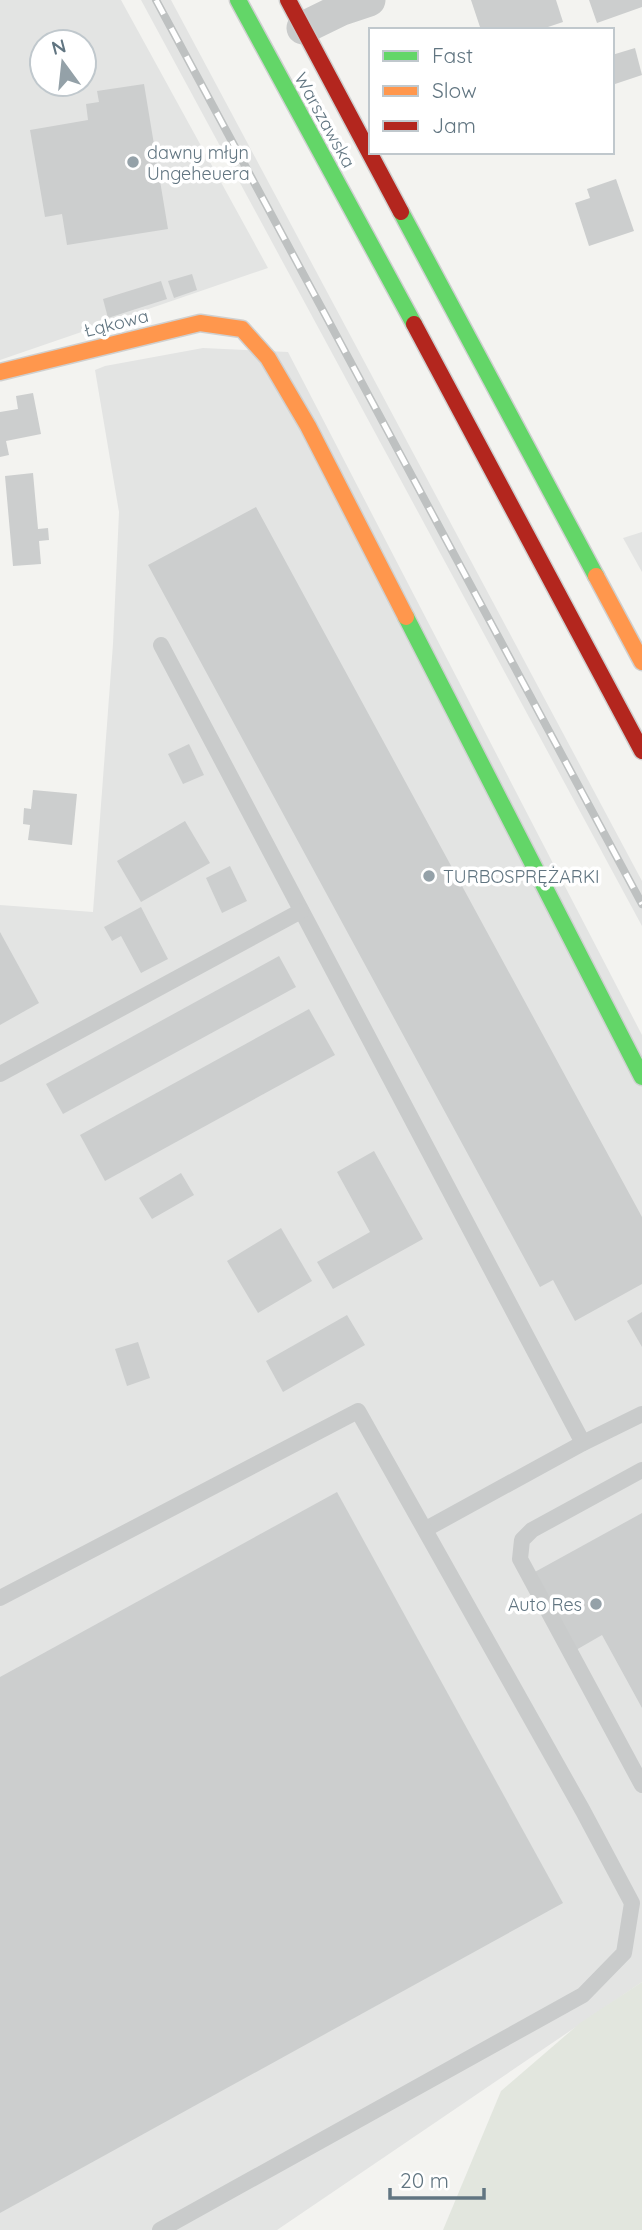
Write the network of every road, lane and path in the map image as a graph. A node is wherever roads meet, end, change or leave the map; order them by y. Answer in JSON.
{"nodes":[{"id":1,"x":237,"y":0,"type":"edge"},
{"id":2,"x":369,"y":0,"type":"edge"},
{"id":3,"x":295,"y":14,"type":"edge"},
{"id":4,"x":369,"y":154,"type":"edge"},
{"id":5,"x":369,"y":154,"type":"edge"},
{"id":6,"x":0,"y":372,"type":"edge"},
{"id":7,"x":161,"y":645,"type":"dead end"},
{"id":8,"x":640,"y":653,"type":"edge"},
{"id":9,"x":642,"y":751,"type":"edge"},
{"id":10,"x":301,"y":911,"type":"junction"},
{"id":11,"x":0,"y":1074,"type":"edge"},
{"id":12,"x":642,"y":1077,"type":"edge"},
{"id":13,"x":642,"y":1414,"type":"edge"},
{"id":14,"x":583,"y":1443,"type":"junction"},
{"id":15,"x":642,"y":1470,"type":"edge"},
{"id":16,"x":426,"y":1529,"type":"junction"},
{"id":17,"x":0,"y":1579,"type":"edge"},
{"id":18,"x":4,"y":1596,"type":"edge"},
{"id":19,"x":642,"y":1785,"type":"edge"},
{"id":20,"x":160,"y":2230,"type":"edge"}],
"edges":[{"from":1,"to":9,"type":"main road","name":"Warszawska"},
{"from":2,"to":3,"type":"street"},
{"from":3,"to":4,"type":"main road","name":"Warszawska"},
{"from":5,"to":8,"type":"main road","name":"Warszawska"},
{"from":6,"to":12,"type":"main road","name":"Łąkowa"},
{"from":7,"to":10,"type":"lane"},
{"from":10,"to":11,"type":"lane"},
{"from":10,"to":14,"type":"lane"},
{"from":13,"to":14,"type":"lane"},
{"from":14,"to":16,"type":"lane"},
{"from":15,"to":19,"type":"lane"},
{"from":16,"to":18,"type":"lane"},
{"from":16,"to":20,"type":"lane"},
{"from":17,"to":18,"type":"lane"}]}
